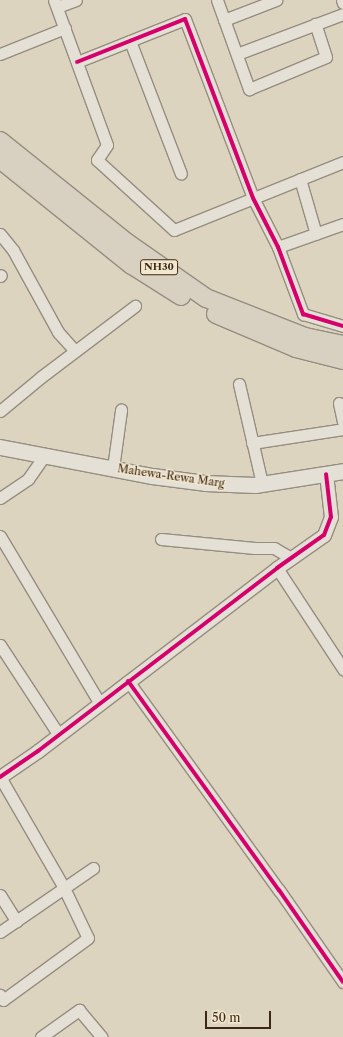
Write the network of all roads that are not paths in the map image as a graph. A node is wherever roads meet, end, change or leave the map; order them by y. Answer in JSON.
{"nodes":[{"id":1,"x":76,"y":0,"type":"edge"},
{"id":2,"x":217,"y":0,"type":"edge"},
{"id":3,"x":276,"y":0,"type":"edge"},
{"id":4,"x":342,"y":0,"type":"edge"},
{"id":5,"x":56,"y":3,"type":"edge"},
{"id":6,"x":343,"y":3,"type":"edge"},
{"id":7,"x":343,"y":14,"type":"edge"},
{"id":8,"x":224,"y":20,"type":"junction"},
{"id":9,"x":315,"y":24,"type":"junction"},
{"id":10,"x":65,"y":28,"type":"junction"},
{"id":11,"x":130,"y":41,"type":"junction"},
{"id":12,"x":0,"y":54,"type":"edge"},
{"id":13,"x":237,"y":54,"type":"junction"},
{"id":14,"x":77,"y":62,"type":"junction"},
{"id":15,"x":0,"y":141,"type":"edge"},
{"id":16,"x":0,"y":159,"type":"edge"},
{"id":17,"x":343,"y":162,"type":"edge"},
{"id":18,"x":181,"y":174,"type":"dead end"},
{"id":19,"x":300,"y":179,"type":"junction"},
{"id":20,"x":253,"y":198,"type":"junction"},
{"id":21,"x":343,"y":224,"type":"edge"},
{"id":22,"x":0,"y":234,"type":"edge"},
{"id":23,"x":316,"y":234,"type":"junction"},
{"id":24,"x":278,"y":247,"type":"junction"},
{"id":25,"x":135,"y":306,"type":"dead end"},
{"id":26,"x":343,"y":326,"type":"edge"},
{"id":27,"x":343,"y":345,"type":"edge"},
{"id":28,"x":75,"y":352,"type":"junction"},
{"id":29,"x":343,"y":360,"type":"edge"},
{"id":30,"x":239,"y":384,"type":"dead end"},
{"id":31,"x":339,"y":403,"type":"dead end"},
{"id":32,"x":121,"y":410,"type":"dead end"},
{"id":33,"x":0,"y":411,"type":"edge"},
{"id":34,"x":343,"y":422,"type":"edge"},
{"id":35,"x":343,"y":429,"type":"edge"},
{"id":36,"x":252,"y":444,"type":"junction"},
{"id":37,"x":0,"y":447,"type":"edge"},
{"id":38,"x":45,"y":455,"type":"junction"},
{"id":39,"x":114,"y":468,"type":"junction"},
{"id":40,"x":343,"y":471,"type":"edge"},
{"id":41,"x":326,"y":474,"type":"junction"},
{"id":42,"x":262,"y":484,"type":"junction"},
{"id":43,"x":0,"y":498,"type":"edge"},
{"id":44,"x":0,"y":536,"type":"edge"},
{"id":45,"x":161,"y":538,"type":"dead end"},
{"id":46,"x":291,"y":558,"type":"junction"},
{"id":47,"x":277,"y":568,"type":"junction"},
{"id":48,"x":0,"y":645,"type":"edge"},
{"id":49,"x":343,"y":669,"type":"edge"},
{"id":50,"x":128,"y":680,"type":"junction"},
{"id":51,"x":100,"y":704,"type":"junction"},
{"id":52,"x":59,"y":735,"type":"junction"},
{"id":53,"x":0,"y":777,"type":"edge"},
{"id":54,"x":93,"y":868,"type":"dead end"},
{"id":55,"x":64,"y":888,"type":"junction"},
{"id":56,"x":0,"y":895,"type":"edge"},
{"id":57,"x":16,"y":921,"type":"junction"},
{"id":58,"x":0,"y":932,"type":"edge"},
{"id":59,"x":343,"y":982,"type":"edge"},
{"id":60,"x":0,"y":995,"type":"edge"},
{"id":61,"x":41,"y":1037,"type":"edge"},
{"id":62,"x":102,"y":1037,"type":"edge"}],
"edges":[{"from":1,"to":5,"type":"street"},
{"from":2,"to":8,"type":"street"},
{"from":3,"to":8,"type":"street"},
{"from":4,"to":6,"type":"street"},
{"from":5,"to":10,"type":"street"},
{"from":7,"to":9,"type":"street"},
{"from":8,"to":13,"type":"street"},
{"from":9,"to":13,"type":"street"},
{"from":9,"to":13,"type":"street"},
{"from":10,"to":12,"type":"street"},
{"from":10,"to":14,"type":"street"},
{"from":11,"to":14,"type":"street"},
{"from":11,"to":18,"type":"street"},
{"from":11,"to":20,"type":"street"},
{"from":14,"to":20,"type":"street"},
{"from":15,"to":27,"type":"highway","number":"NH30"},
{"from":16,"to":29,"type":"highway","number":"NH30"},
{"from":17,"to":19,"type":"street"},
{"from":19,"to":20,"type":"street"},
{"from":19,"to":23,"type":"street"},
{"from":20,"to":24,"type":"street"},
{"from":21,"to":23,"type":"street"},
{"from":22,"to":28,"type":"street"},
{"from":23,"to":24,"type":"street"},
{"from":24,"to":26,"type":"street"},
{"from":25,"to":28,"type":"street"},
{"from":28,"to":33,"type":"street"},
{"from":30,"to":36,"type":"street"},
{"from":31,"to":34,"type":"street"},
{"from":32,"to":39,"type":"street"},
{"from":35,"to":36,"type":"street"},
{"from":36,"to":42,"type":"street"},
{"from":37,"to":38,"type":"main road","name":"Mahewa-Rewa Marg"},
{"from":38,"to":39,"type":"main road","name":"Mahewa-Rewa Marg"},
{"from":38,"to":43,"type":"street"},
{"from":39,"to":42,"type":"main road","name":"Mahewa-Rewa Marg"},
{"from":40,"to":41,"type":"main road","name":"Mahewa-Rewa Marg"},
{"from":41,"to":42,"type":"main road","name":"Mahewa-Rewa Marg"},
{"from":41,"to":46,"type":"street"},
{"from":44,"to":51,"type":"street"},
{"from":45,"to":46,"type":"street"},
{"from":46,"to":47,"type":"street"},
{"from":47,"to":49,"type":"street"},
{"from":47,"to":50,"type":"street"},
{"from":48,"to":52,"type":"street"},
{"from":50,"to":51,"type":"street"},
{"from":50,"to":59,"type":"street"},
{"from":51,"to":52,"type":"street"},
{"from":52,"to":53,"type":"street"},
{"from":53,"to":55,"type":"street"},
{"from":54,"to":55,"type":"street"},
{"from":55,"to":57,"type":"street"},
{"from":55,"to":60,"type":"street"},
{"from":56,"to":57,"type":"street"},
{"from":57,"to":58,"type":"street"},
{"from":61,"to":62,"type":"street"}]}
